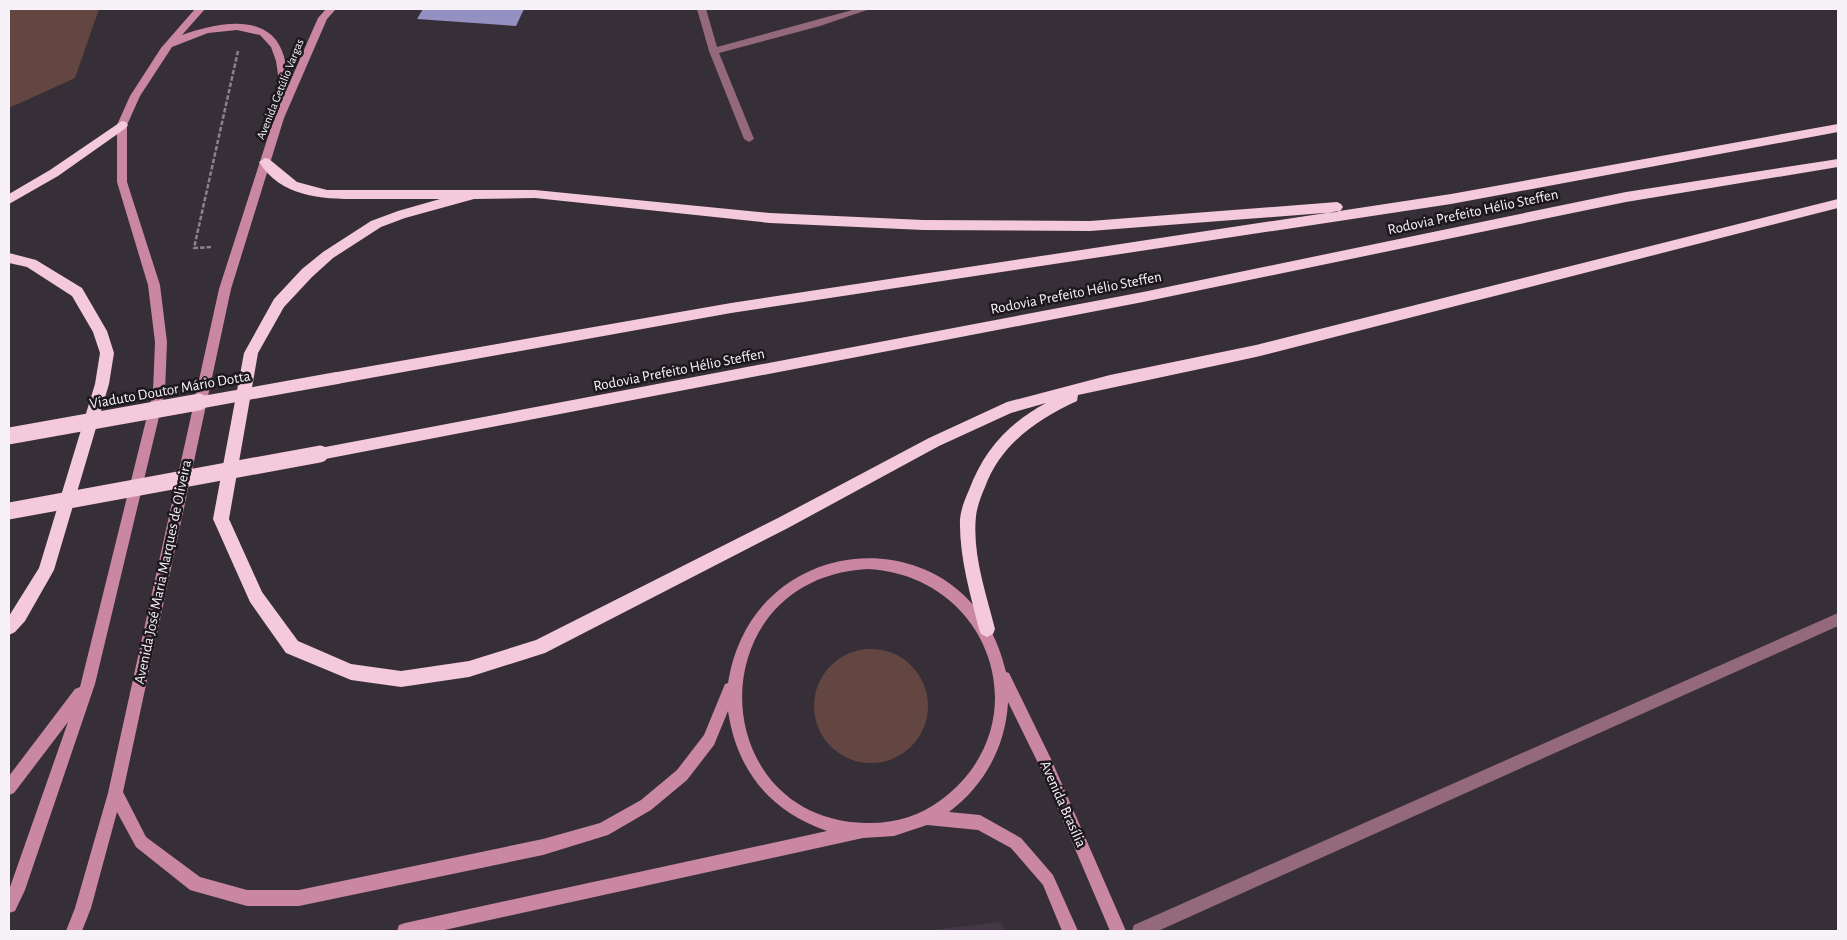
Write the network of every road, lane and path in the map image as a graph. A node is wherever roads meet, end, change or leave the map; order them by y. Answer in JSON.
{"nodes":[{"id":1,"x":200,"y":9,"type":"edge"},
{"id":2,"x":331,"y":9,"type":"edge"},
{"id":3,"x":702,"y":9,"type":"edge"},
{"id":4,"x":865,"y":9,"type":"edge"},
{"id":5,"x":244,"y":27,"type":"junction"},
{"id":6,"x":166,"y":47,"type":"junction"},
{"id":7,"x":714,"y":50,"type":"junction"},
{"id":8,"x":287,"y":101,"type":"junction"},
{"id":9,"x":122,"y":125,"type":"junction"},
{"id":10,"x":1838,"y":128,"type":"edge"},
{"id":11,"x":749,"y":139,"type":"dead end"},
{"id":12,"x":265,"y":162,"type":"junction"},
{"id":13,"x":1838,"y":163,"type":"edge"},
{"id":14,"x":479,"y":193,"type":"junction"},
{"id":15,"x":1451,"y":198,"type":"junction"},
{"id":16,"x":9,"y":200,"type":"edge"},
{"id":17,"x":1838,"y":204,"type":"edge"},
{"id":18,"x":249,"y":211,"type":"joint"},
{"id":19,"x":238,"y":244,"type":"junction"},
{"id":20,"x":9,"y":258,"type":"edge"},
{"id":21,"x":337,"y":378,"type":"joint"},
{"id":22,"x":1110,"y":381,"type":"junction"},
{"id":23,"x":9,"y":436,"type":"edge"},
{"id":24,"x":9,"y":511,"type":"edge"},
{"id":25,"x":1838,"y":619,"type":"edge"},
{"id":26,"x":9,"y":627,"type":"edge"},
{"id":27,"x":987,"y":629,"type":"junction"},
{"id":28,"x":1004,"y":678,"type":"junction"},
{"id":29,"x":88,"y":684,"type":"junction"},
{"id":30,"x":732,"y":684,"type":"junction"},
{"id":31,"x":9,"y":788,"type":"edge"},
{"id":32,"x":115,"y":793,"type":"junction"},
{"id":33,"x":926,"y":817,"type":"junction"},
{"id":34,"x":869,"y":830,"type":"junction"},
{"id":35,"x":9,"y":905,"type":"edge"},
{"id":36,"x":74,"y":931,"type":"edge"},
{"id":37,"x":405,"y":931,"type":"edge"},
{"id":38,"x":1070,"y":931,"type":"edge"},
{"id":39,"x":1118,"y":931,"type":"edge"},
{"id":40,"x":1140,"y":931,"type":"edge"}],
"edges":[{"from":1,"to":6,"type":"main road"},
{"from":2,"to":8,"type":"main road","name":"Avenida Getúlio Vargas"},
{"from":3,"to":7,"type":"street"},
{"from":4,"to":7,"type":"street"},
{"from":5,"to":6,"type":"main road"},
{"from":5,"to":8,"type":"main road"},
{"from":5,"to":19,"type":"path"},
{"from":6,"to":9,"type":"main road"},
{"from":7,"to":11,"type":"street"},
{"from":8,"to":12,"type":"main road","name":"Avenida Getúlio Vargas"},
{"from":9,"to":16,"type":"highway"},
{"from":9,"to":29,"type":"main road"},
{"from":10,"to":15,"type":"highway","name":"Rodovia Prefeito Hélio Steffen"},
{"from":12,"to":14,"type":"highway"},
{"from":12,"to":18,"type":"main road","name":"Avenida Getúlio Vargas"},
{"from":13,"to":24,"type":"highway","name":"Rodovia Prefeito Hélio Steffen","bridge":true},
{"from":14,"to":15,"type":"highway"},
{"from":14,"to":22,"type":"highway"},
{"from":15,"to":21,"type":"highway","name":"Rodovia Prefeito Hélio Steffen"},
{"from":17,"to":22,"type":"highway"},
{"from":18,"to":19,"type":"main road","name":"Avenida José Maria Marques de Oliveira"},
{"from":19,"to":32,"type":"main road","name":"Avenida José Maria Marques de Oliveira"},
{"from":20,"to":26,"type":"highway"},
{"from":21,"to":23,"type":"highway","name":"Viaduto Doutor Mário Dotta","bridge":true},
{"from":22,"to":27,"type":"highway"},
{"from":25,"to":40,"type":"street"},
{"from":27,"to":28,"type":"main road","name":"Avenida Brasília"},
{"from":27,"to":30,"type":"main road"},
{"from":28,"to":33,"type":"main road"},
{"from":28,"to":39,"type":"main road","name":"Avenida Brasília"},
{"from":29,"to":31,"type":"main road"},
{"from":29,"to":35,"type":"main road"},
{"from":30,"to":32,"type":"main road"},
{"from":30,"to":34,"type":"main road"},
{"from":32,"to":36,"type":"main road","name":"Avenida José Maria Marques de Oliveira"},
{"from":33,"to":34,"type":"main road"},
{"from":33,"to":38,"type":"main road"},
{"from":34,"to":37,"type":"main road"}]}
